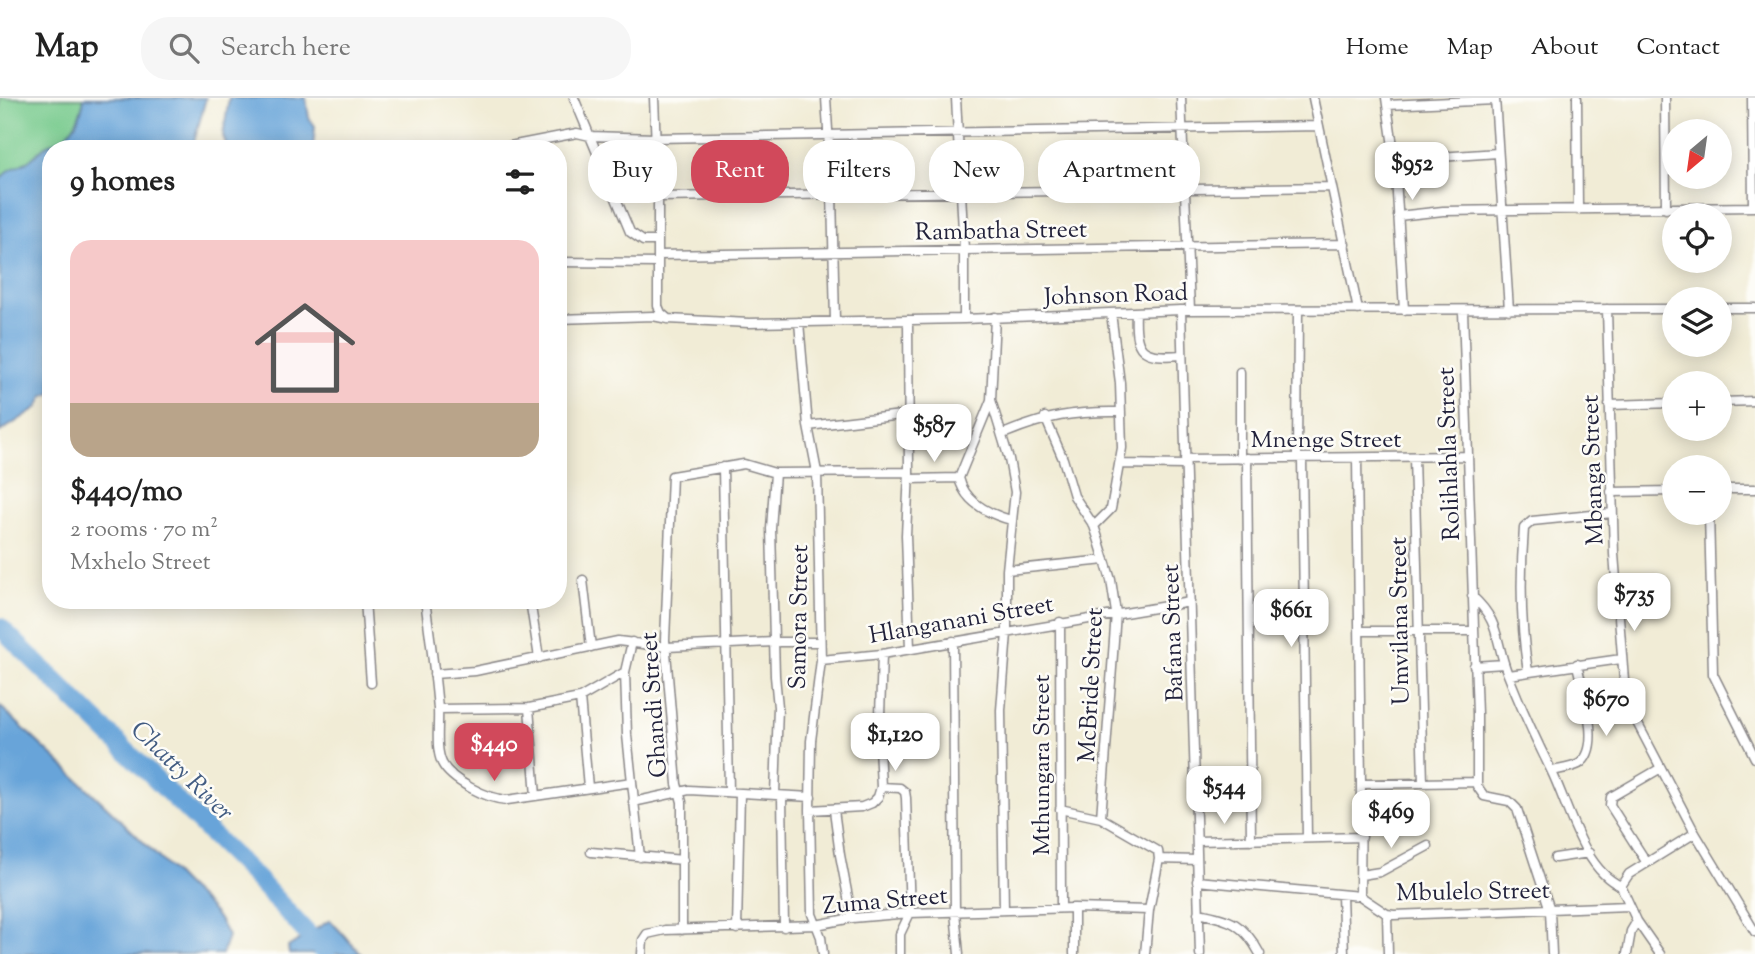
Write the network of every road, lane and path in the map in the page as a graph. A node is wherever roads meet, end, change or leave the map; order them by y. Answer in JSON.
{"nodes":[{"id":1,"x":575,"y":98,"type":"edge"},
{"id":2,"x":654,"y":98,"type":"edge"},
{"id":3,"x":826,"y":98,"type":"edge"},
{"id":4,"x":956,"y":98,"type":"edge"},
{"id":5,"x":1181,"y":98,"type":"edge"},
{"id":6,"x":1313,"y":98,"type":"edge"},
{"id":7,"x":1577,"y":98,"type":"edge"},
{"id":8,"x":1665,"y":98,"type":"edge"},
{"id":9,"x":1752,"y":98,"type":"edge"},
{"id":10,"x":1495,"y":99,"type":"edge"},
{"id":11,"x":1387,"y":101,"type":"edge"},
{"id":12,"x":1319,"y":126,"type":"junction"},
{"id":13,"x":1182,"y":130,"type":"junction"},
{"id":14,"x":957,"y":135,"type":"junction"},
{"id":15,"x":590,"y":136,"type":"junction"},
{"id":16,"x":828,"y":137,"type":"junction"},
{"id":17,"x":656,"y":138,"type":"junction"},
{"id":18,"x":541,"y":140,"type":"edge"},
{"id":19,"x":828,"y":140,"type":"edge"},
{"id":20,"x":957,"y":140,"type":"edge"},
{"id":21,"x":1183,"y":140,"type":"edge"},
{"id":22,"x":1498,"y":153,"type":"junction"},
{"id":23,"x":1395,"y":160,"type":"junction"},
{"id":24,"x":1332,"y":187,"type":"junction"},
{"id":25,"x":1200,"y":189,"type":"edge"},
{"id":26,"x":803,"y":194,"type":"edge"},
{"id":27,"x":677,"y":197,"type":"edge"},
{"id":28,"x":658,"y":203,"type":"edge"},
{"id":29,"x":832,"y":203,"type":"edge"},
{"id":30,"x":961,"y":203,"type":"edge"},
{"id":31,"x":1186,"y":203,"type":"edge"},
{"id":32,"x":1666,"y":203,"type":"edge"},
{"id":33,"x":1754,"y":207,"type":"edge"},
{"id":34,"x":1732,"y":208,"type":"edge"},
{"id":35,"x":1662,"y":209,"type":"edge"},
{"id":36,"x":1578,"y":210,"type":"junction"},
{"id":37,"x":1503,"y":211,"type":"junction"},
{"id":38,"x":1398,"y":216,"type":"junction"},
{"id":39,"x":657,"y":241,"type":"junction"},
{"id":40,"x":1345,"y":244,"type":"junction"},
{"id":41,"x":1187,"y":248,"type":"junction"},
{"id":42,"x":964,"y":250,"type":"junction"},
{"id":43,"x":834,"y":252,"type":"junction"},
{"id":44,"x":658,"y":259,"type":"junction"},
{"id":45,"x":567,"y":262,"type":"edge"},
{"id":46,"x":1732,"y":308,"type":"edge"},
{"id":47,"x":1755,"y":308,"type":"edge"},
{"id":48,"x":1607,"y":309,"type":"junction"},
{"id":49,"x":1662,"y":309,"type":"edge"},
{"id":50,"x":1185,"y":310,"type":"junction"},
{"id":51,"x":1298,"y":310,"type":"junction"},
{"id":52,"x":1358,"y":310,"type":"junction"},
{"id":53,"x":1404,"y":310,"type":"junction"},
{"id":54,"x":1509,"y":310,"type":"junction"},
{"id":55,"x":1463,"y":311,"type":"junction"},
{"id":56,"x":1136,"y":312,"type":"junction"},
{"id":57,"x":1111,"y":313,"type":"junction"},
{"id":58,"x":995,"y":317,"type":"junction"},
{"id":59,"x":567,"y":319,"type":"edge"},
{"id":60,"x":668,"y":319,"type":"junction"},
{"id":61,"x":964,"y":319,"type":"junction"},
{"id":62,"x":908,"y":320,"type":"junction"},
{"id":63,"x":835,"y":321,"type":"junction"},
{"id":64,"x":799,"y":322,"type":"junction"},
{"id":65,"x":1182,"y":355,"type":"junction"},
{"id":66,"x":1240,"y":372,"type":"dead end"},
{"id":67,"x":992,"y":400,"type":"junction"},
{"id":68,"x":1755,"y":401,"type":"edge"},
{"id":69,"x":1732,"y":402,"type":"edge"},
{"id":70,"x":1662,"y":403,"type":"edge"},
{"id":71,"x":1609,"y":405,"type":"junction"},
{"id":72,"x":1121,"y":412,"type":"junction"},
{"id":73,"x":910,"y":414,"type":"junction"},
{"id":74,"x":1045,"y":418,"type":"junction"},
{"id":75,"x":808,"y":426,"type":"junction"},
{"id":76,"x":1003,"y":433,"type":"junction"},
{"id":77,"x":1467,"y":456,"type":"junction"},
{"id":78,"x":1414,"y":457,"type":"junction"},
{"id":79,"x":1244,"y":458,"type":"junction"},
{"id":80,"x":1299,"y":458,"type":"junction"},
{"id":81,"x":1357,"y":458,"type":"junction"},
{"id":82,"x":1185,"y":462,"type":"junction"},
{"id":83,"x":1119,"y":464,"type":"junction"},
{"id":84,"x":723,"y":467,"type":"junction"},
{"id":85,"x":817,"y":471,"type":"junction"},
{"id":86,"x":775,"y":473,"type":"junction"},
{"id":87,"x":909,"y":475,"type":"junction"},
{"id":88,"x":959,"y":478,"type":"junction"},
{"id":89,"x":1732,"y":489,"type":"edge"},
{"id":90,"x":1755,"y":489,"type":"edge"},
{"id":91,"x":1662,"y":491,"type":"edge"},
{"id":92,"x":1611,"y":492,"type":"junction"},
{"id":93,"x":1612,"y":513,"type":"junction"},
{"id":94,"x":1011,"y":520,"type":"junction"},
{"id":95,"x":1709,"y":525,"type":"edge"},
{"id":96,"x":1094,"y":526,"type":"junction"},
{"id":97,"x":1105,"y":560,"type":"junction"},
{"id":98,"x":1007,"y":570,"type":"junction"},
{"id":99,"x":583,"y":580,"type":"dead end"},
{"id":100,"x":1472,"y":596,"type":"junction"},
{"id":101,"x":1190,"y":601,"type":"junction"},
{"id":102,"x":366,"y":609,"type":"edge"},
{"id":103,"x":426,"y":609,"type":"edge"},
{"id":104,"x":531,"y":609,"type":"edge"},
{"id":105,"x":1116,"y":613,"type":"junction"},
{"id":106,"x":1060,"y":622,"type":"junction"},
{"id":107,"x":1360,"y":631,"type":"junction"},
{"id":108,"x":1473,"y":631,"type":"junction"},
{"id":109,"x":1417,"y":632,"type":"junction"},
{"id":110,"x":1007,"y":633,"type":"junction"},
{"id":111,"x":953,"y":641,"type":"junction"},
{"id":112,"x":632,"y":642,"type":"junction"},
{"id":113,"x":774,"y":642,"type":"junction"},
{"id":114,"x":820,"y":642,"type":"junction"},
{"id":115,"x":726,"y":644,"type":"junction"},
{"id":116,"x":591,"y":647,"type":"junction"},
{"id":117,"x":667,"y":647,"type":"junction"},
{"id":118,"x":910,"y":649,"type":"junction"},
{"id":119,"x":882,"y":654,"type":"junction"},
{"id":120,"x":539,"y":659,"type":"junction"},
{"id":121,"x":1621,"y":659,"type":"junction"},
{"id":122,"x":821,"y":660,"type":"junction"},
{"id":123,"x":1504,"y":664,"type":"junction"},
{"id":124,"x":1577,"y":664,"type":"junction"},
{"id":125,"x":1474,"y":666,"type":"junction"},
{"id":126,"x":625,"y":672,"type":"junction"},
{"id":127,"x":1528,"y":672,"type":"junction"},
{"id":128,"x":434,"y":674,"type":"junction"},
{"id":129,"x":1508,"y":675,"type":"junction"},
{"id":130,"x":371,"y":683,"type":"dead end"},
{"id":131,"x":580,"y":698,"type":"junction"},
{"id":132,"x":529,"y":708,"type":"junction"},
{"id":133,"x":438,"y":709,"type":"junction"},
{"id":134,"x":1755,"y":758,"type":"edge"},
{"id":135,"x":1661,"y":768,"type":"junction"},
{"id":136,"x":1552,"y":771,"type":"junction"},
{"id":137,"x":632,"y":782,"type":"junction"},
{"id":138,"x":1476,"y":782,"type":"junction"},
{"id":139,"x":1423,"y":783,"type":"junction"},
{"id":140,"x":1362,"y":784,"type":"junction"},
{"id":141,"x":588,"y":787,"type":"junction"},
{"id":142,"x":881,"y":787,"type":"junction"},
{"id":143,"x":680,"y":792,"type":"junction"},
{"id":144,"x":729,"y":792,"type":"junction"},
{"id":145,"x":740,"y":793,"type":"junction"},
{"id":146,"x":536,"y":796,"type":"junction"},
{"id":147,"x":778,"y":796,"type":"junction"},
{"id":148,"x":810,"y":797,"type":"junction"},
{"id":149,"x":633,"y":802,"type":"junction"},
{"id":150,"x":1060,"y":809,"type":"junction"},
{"id":151,"x":810,"y":810,"type":"junction"},
{"id":152,"x":834,"y":810,"type":"junction"},
{"id":153,"x":1101,"y":818,"type":"junction"},
{"id":154,"x":1695,"y":833,"type":"junction"},
{"id":155,"x":1362,"y":837,"type":"junction"},
{"id":156,"x":1307,"y":838,"type":"junction"},
{"id":157,"x":1251,"y":840,"type":"junction"},
{"id":158,"x":1197,"y":841,"type":"junction"},
{"id":159,"x":1428,"y":846,"type":"dead end"},
{"id":160,"x":591,"y":852,"type":"dead end"},
{"id":161,"x":1589,"y":853,"type":"junction"},
{"id":162,"x":640,"y":857,"type":"junction"},
{"id":163,"x":1555,"y":858,"type":"dead end"},
{"id":164,"x":1159,"y":859,"type":"junction"},
{"id":165,"x":683,"y":860,"type":"junction"},
{"id":166,"x":1197,"y":860,"type":"junction"},
{"id":167,"x":1647,"y":863,"type":"junction"},
{"id":168,"x":1361,"y":875,"type":"junction"},
{"id":169,"x":1197,"y":881,"type":"junction"},
{"id":170,"x":1621,"y":886,"type":"junction"},
{"id":171,"x":1342,"y":895,"type":"junction"},
{"id":172,"x":1360,"y":896,"type":"junction"},
{"id":173,"x":1629,"y":906,"type":"junction"},
{"id":174,"x":1061,"y":908,"type":"junction"},
{"id":175,"x":1074,"y":908,"type":"junction"},
{"id":176,"x":1004,"y":910,"type":"junction"},
{"id":177,"x":1149,"y":910,"type":"junction"},
{"id":178,"x":1550,"y":910,"type":"junction"},
{"id":179,"x":955,"y":912,"type":"junction"},
{"id":180,"x":910,"y":913,"type":"junction"},
{"id":181,"x":1198,"y":913,"type":"junction"},
{"id":182,"x":1387,"y":914,"type":"junction"},
{"id":183,"x":852,"y":918,"type":"junction"},
{"id":184,"x":1637,"y":921,"type":"junction"},
{"id":185,"x":816,"y":925,"type":"junction"},
{"id":186,"x":784,"y":927,"type":"junction"},
{"id":187,"x":737,"y":929,"type":"junction"},
{"id":188,"x":682,"y":930,"type":"junction"},
{"id":189,"x":1755,"y":932,"type":"edge"},
{"id":190,"x":642,"y":954,"type":"edge"},
{"id":191,"x":823,"y":954,"type":"edge"},
{"id":192,"x":900,"y":954,"type":"edge"},
{"id":193,"x":959,"y":954,"type":"edge"},
{"id":194,"x":1074,"y":954,"type":"edge"},
{"id":195,"x":1145,"y":954,"type":"edge"},
{"id":196,"x":1200,"y":954,"type":"edge"},
{"id":197,"x":1260,"y":954,"type":"edge"},
{"id":198,"x":1344,"y":954,"type":"edge"},
{"id":199,"x":1388,"y":954,"type":"edge"},
{"id":200,"x":1552,"y":954,"type":"edge"},
{"id":201,"x":1627,"y":954,"type":"edge"},
{"id":202,"x":1660,"y":954,"type":"edge"}],
"edges":[{"from":1,"to":15,"type":"street"},
{"from":2,"to":17,"type":"street"},
{"from":3,"to":16,"type":"street"},
{"from":4,"to":14,"type":"street"},
{"from":5,"to":13,"type":"street","name":"Bafana Street"},
{"from":6,"to":12,"type":"street"},
{"from":7,"to":36,"type":"street"},
{"from":8,"to":32,"type":"street"},
{"from":9,"to":33,"type":"street"},
{"from":10,"to":11,"type":"street"},
{"from":10,"to":22,"type":"street"},
{"from":11,"to":23,"type":"street"},
{"from":12,"to":13,"type":"street"},
{"from":12,"to":24,"type":"street"},
{"from":13,"to":14,"type":"street"},
{"from":13,"to":21,"type":"street","name":"Bafana Street"},
{"from":14,"to":16,"type":"street"},
{"from":14,"to":20,"type":"street"},
{"from":15,"to":17,"type":"street"},
{"from":15,"to":18,"type":"street"},
{"from":15,"to":39,"type":"street"},
{"from":16,"to":17,"type":"street"},
{"from":16,"to":19,"type":"street"},
{"from":22,"to":23,"type":"street"},
{"from":22,"to":37,"type":"street"},
{"from":23,"to":38,"type":"street"},
{"from":24,"to":25,"type":"street"},
{"from":24,"to":40,"type":"street"},
{"from":26,"to":27,"type":"street"},
{"from":28,"to":39,"type":"street"},
{"from":29,"to":43,"type":"street"},
{"from":30,"to":42,"type":"street"},
{"from":31,"to":41,"type":"street","name":"Bafana Street"},
{"from":33,"to":34,"type":"street"},
{"from":35,"to":36,"type":"street"},
{"from":36,"to":37,"type":"street"},
{"from":37,"to":38,"type":"street"},
{"from":37,"to":54,"type":"street"},
{"from":38,"to":53,"type":"street"},
{"from":39,"to":44,"type":"street"},
{"from":40,"to":41,"type":"street","name":"Rambatha Street"},
{"from":40,"to":52,"type":"street"},
{"from":41,"to":42,"type":"street","name":"Rambatha Street"},
{"from":41,"to":50,"type":"street","name":"Bafana Street"},
{"from":42,"to":43,"type":"street","name":"Rambatha Street"},
{"from":42,"to":61,"type":"street"},
{"from":43,"to":44,"type":"street","name":"Rambatha Street"},
{"from":43,"to":63,"type":"street"},
{"from":44,"to":45,"type":"street","name":"Rambatha Street"},
{"from":44,"to":60,"type":"street"},
{"from":46,"to":47,"type":"street"},
{"from":48,"to":49,"type":"street","name":"Johnson Road"},
{"from":48,"to":54,"type":"street","name":"Johnson Road"},
{"from":48,"to":71,"type":"street","name":"Mbanga Street"},
{"from":50,"to":51,"type":"street","name":"Johnson Road"},
{"from":50,"to":56,"type":"street","name":"Johnson Road"},
{"from":50,"to":65,"type":"street","name":"Bafana Street"},
{"from":51,"to":52,"type":"street","name":"Johnson Road"},
{"from":51,"to":80,"type":"street"},
{"from":52,"to":53,"type":"street","name":"Johnson Road"},
{"from":53,"to":55,"type":"street","name":"Johnson Road"},
{"from":54,"to":55,"type":"street","name":"Johnson Road"},
{"from":55,"to":77,"type":"street","name":"Rolihlahla Street"},
{"from":56,"to":57,"type":"street","name":"Johnson Road"},
{"from":56,"to":65,"type":"street"},
{"from":57,"to":58,"type":"street","name":"Johnson Road"},
{"from":57,"to":72,"type":"street"},
{"from":58,"to":61,"type":"street","name":"Johnson Road"},
{"from":58,"to":67,"type":"street"},
{"from":59,"to":60,"type":"street","name":"Johnson Road"},
{"from":60,"to":64,"type":"street","name":"Johnson Road"},
{"from":61,"to":62,"type":"street","name":"Johnson Road"},
{"from":62,"to":63,"type":"street","name":"Johnson Road"},
{"from":62,"to":73,"type":"street"},
{"from":63,"to":64,"type":"street","name":"Johnson Road"},
{"from":64,"to":75,"type":"street","name":"Samora Street"},
{"from":65,"to":82,"type":"street","name":"Bafana Street"},
{"from":66,"to":79,"type":"street"},
{"from":67,"to":76,"type":"street"},
{"from":67,"to":88,"type":"street"},
{"from":68,"to":69,"type":"street"},
{"from":70,"to":71,"type":"street"},
{"from":71,"to":92,"type":"street","name":"Mbanga Street"},
{"from":72,"to":74,"type":"street"},
{"from":72,"to":83,"type":"street"},
{"from":73,"to":75,"type":"street"},
{"from":73,"to":87,"type":"street"},
{"from":74,"to":76,"type":"street"},
{"from":74,"to":96,"type":"street","name":"McBride Street"},
{"from":75,"to":85,"type":"street","name":"Samora Street"},
{"from":76,"to":94,"type":"street"},
{"from":77,"to":78,"type":"street","name":"Mnenge Street"},
{"from":77,"to":100,"type":"street","name":"Rolihlahla Street"},
{"from":78,"to":81,"type":"street","name":"Mnenge Street"},
{"from":78,"to":109,"type":"street","name":"Umvilana Street"},
{"from":79,"to":80,"type":"street","name":"Mnenge Street"},
{"from":79,"to":82,"type":"street","name":"Mnenge Street"},
{"from":79,"to":157,"type":"street"},
{"from":80,"to":81,"type":"street","name":"Mnenge Street"},
{"from":80,"to":156,"type":"street"},
{"from":81,"to":107,"type":"street"},
{"from":82,"to":83,"type":"street","name":"Mnenge Street"},
{"from":82,"to":101,"type":"street","name":"Bafana Street"},
{"from":83,"to":96,"type":"street"},
{"from":84,"to":86,"type":"street"},
{"from":84,"to":115,"type":"street"},
{"from":84,"to":117,"type":"street","name":"Ghandi Street"},
{"from":85,"to":86,"type":"street"},
{"from":85,"to":87,"type":"street"},
{"from":85,"to":114,"type":"street","name":"Samora Street"},
{"from":86,"to":113,"type":"street"},
{"from":87,"to":88,"type":"street"},
{"from":87,"to":118,"type":"street"},
{"from":88,"to":94,"type":"street"},
{"from":89,"to":90,"type":"street"},
{"from":91,"to":92,"type":"street"},
{"from":92,"to":93,"type":"street","name":"Mbanga Street"},
{"from":93,"to":121,"type":"street","name":"Mbanga Street"},
{"from":93,"to":127,"type":"street"},
{"from":94,"to":98,"type":"street"},
{"from":95,"to":134,"type":"street"},
{"from":96,"to":97,"type":"street","name":"McBride Street"},
{"from":97,"to":98,"type":"street"},
{"from":97,"to":105,"type":"street","name":"McBride Street"},
{"from":98,"to":110,"type":"street"},
{"from":99,"to":116,"type":"street"},
{"from":100,"to":108,"type":"street","name":"Rolihlahla Street"},
{"from":100,"to":123,"type":"street"},
{"from":101,"to":105,"type":"street","name":"Hlanganani Street"},
{"from":101,"to":158,"type":"street","name":"Bafana Street"},
{"from":102,"to":130,"type":"street"},
{"from":103,"to":128,"type":"street"},
{"from":104,"to":120,"type":"street"},
{"from":105,"to":106,"type":"street","name":"Hlanganani Street"},
{"from":105,"to":153,"type":"street","name":"McBride Street"},
{"from":106,"to":110,"type":"street","name":"Hlanganani Street"},
{"from":106,"to":150,"type":"street","name":"Mthungara Street"},
{"from":107,"to":109,"type":"street"},
{"from":107,"to":140,"type":"street"},
{"from":108,"to":109,"type":"street"},
{"from":108,"to":125,"type":"street","name":"Rolihlahla Street"},
{"from":109,"to":139,"type":"street","name":"Umvilana Street"},
{"from":110,"to":111,"type":"street","name":"Hlanganani Street"},
{"from":110,"to":176,"type":"street"},
{"from":111,"to":118,"type":"street","name":"Hlanganani Street"},
{"from":111,"to":179,"type":"street"},
{"from":112,"to":116,"type":"street"},
{"from":112,"to":117,"type":"street"},
{"from":112,"to":126,"type":"street"},
{"from":113,"to":114,"type":"street"},
{"from":113,"to":115,"type":"street"},
{"from":113,"to":147,"type":"street"},
{"from":114,"to":122,"type":"street","name":"Samora Street"},
{"from":115,"to":117,"type":"street"},
{"from":115,"to":144,"type":"street"},
{"from":116,"to":120,"type":"street"},
{"from":117,"to":143,"type":"street","name":"Ghandi Street"},
{"from":118,"to":119,"type":"street","name":"Hlanganani Street"},
{"from":119,"to":122,"type":"street","name":"Hlanganani Street"},
{"from":119,"to":142,"type":"street"},
{"from":120,"to":128,"type":"street"},
{"from":121,"to":124,"type":"street"},
{"from":121,"to":135,"type":"street","name":"Mbanga Street"},
{"from":122,"to":148,"type":"street","name":"Samora Street"},
{"from":123,"to":125,"type":"street"},
{"from":123,"to":129,"type":"street"},
{"from":124,"to":127,"type":"street"},
{"from":124,"to":136,"type":"street"},
{"from":125,"to":138,"type":"street","name":"Rolihlahla Street"},
{"from":126,"to":131,"type":"street"},
{"from":126,"to":137,"type":"street"},
{"from":127,"to":129,"type":"street"},
{"from":128,"to":133,"type":"street"},
{"from":129,"to":136,"type":"street"},
{"from":131,"to":132,"type":"street"},
{"from":131,"to":141,"type":"street"},
{"from":132,"to":133,"type":"street"},
{"from":132,"to":146,"type":"street"},
{"from":133,"to":146,"type":"street"},
{"from":135,"to":154,"type":"street","name":"Mbanga Street"},
{"from":135,"to":167,"type":"street"},
{"from":136,"to":161,"type":"street"},
{"from":137,"to":141,"type":"street"},
{"from":137,"to":149,"type":"street"},
{"from":138,"to":139,"type":"street"},
{"from":138,"to":178,"type":"street"},
{"from":139,"to":140,"type":"street"},
{"from":140,"to":155,"type":"street"},
{"from":141,"to":146,"type":"street"},
{"from":142,"to":152,"type":"street"},
{"from":142,"to":180,"type":"street"},
{"from":143,"to":144,"type":"street"},
{"from":143,"to":149,"type":"street"},
{"from":143,"to":165,"type":"street","name":"Ghandi Street"},
{"from":144,"to":145,"type":"street"},
{"from":145,"to":147,"type":"street"},
{"from":145,"to":187,"type":"street"},
{"from":147,"to":148,"type":"street"},
{"from":147,"to":186,"type":"street"},
{"from":148,"to":151,"type":"street","name":"Samora Street"},
{"from":149,"to":162,"type":"street"},
{"from":150,"to":153,"type":"street"},
{"from":150,"to":174,"type":"street","name":"Mthungara Street"},
{"from":151,"to":152,"type":"street"},
{"from":151,"to":185,"type":"street","name":"Samora Street"},
{"from":152,"to":183,"type":"street"},
{"from":153,"to":164,"type":"street"},
{"from":154,"to":167,"type":"street"},
{"from":154,"to":189,"type":"street","name":"Mbanga Street"},
{"from":155,"to":156,"type":"street"},
{"from":155,"to":168,"type":"street"},
{"from":156,"to":157,"type":"street"},
{"from":157,"to":158,"type":"street"},
{"from":158,"to":166,"type":"street","name":"Bafana Street"},
{"from":159,"to":168,"type":"street"},
{"from":160,"to":162,"type":"street"},
{"from":161,"to":163,"type":"street"},
{"from":161,"to":170,"type":"street"},
{"from":162,"to":165,"type":"street"},
{"from":164,"to":166,"type":"street"},
{"from":164,"to":177,"type":"street"},
{"from":165,"to":188,"type":"street","name":"Ghandi Street"},
{"from":166,"to":169,"type":"street","name":"Bafana Street"},
{"from":167,"to":170,"type":"street"},
{"from":168,"to":172,"type":"street"},
{"from":169,"to":171,"type":"street","name":"Mbulelo Street"},
{"from":169,"to":181,"type":"street","name":"Bafana Street"},
{"from":170,"to":173,"type":"street"},
{"from":171,"to":172,"type":"street","name":"Mbulelo Street"},
{"from":171,"to":198,"type":"street"},
{"from":172,"to":182,"type":"street","name":"Mbulelo Street"},
{"from":173,"to":178,"type":"street","name":"Mbulelo Street"},
{"from":173,"to":184,"type":"street"},
{"from":174,"to":175,"type":"street","name":"Zuma Street"},
{"from":174,"to":176,"type":"street","name":"Zuma Street"},
{"from":175,"to":177,"type":"street","name":"Zuma Street"},
{"from":175,"to":194,"type":"street"},
{"from":176,"to":179,"type":"street","name":"Zuma Street"},
{"from":177,"to":195,"type":"street"},
{"from":178,"to":182,"type":"street","name":"Mbulelo Street"},
{"from":178,"to":200,"type":"street"},
{"from":179,"to":180,"type":"street","name":"Zuma Street"},
{"from":179,"to":193,"type":"street"},
{"from":180,"to":183,"type":"street","name":"Zuma Street"},
{"from":180,"to":192,"type":"street"},
{"from":181,"to":196,"type":"street","name":"Bafana Street"},
{"from":181,"to":197,"type":"street"},
{"from":182,"to":199,"type":"street"},
{"from":183,"to":185,"type":"street","name":"Zuma Street"},
{"from":184,"to":201,"type":"street"},
{"from":184,"to":202,"type":"street"},
{"from":185,"to":186,"type":"street","name":"Zuma Street"},
{"from":185,"to":191,"type":"street","name":"Samora Street"},
{"from":186,"to":187,"type":"street","name":"Zuma Street"},
{"from":187,"to":188,"type":"street","name":"Zuma Street"},
{"from":188,"to":190,"type":"street","name":"Zuma Street"}]}
